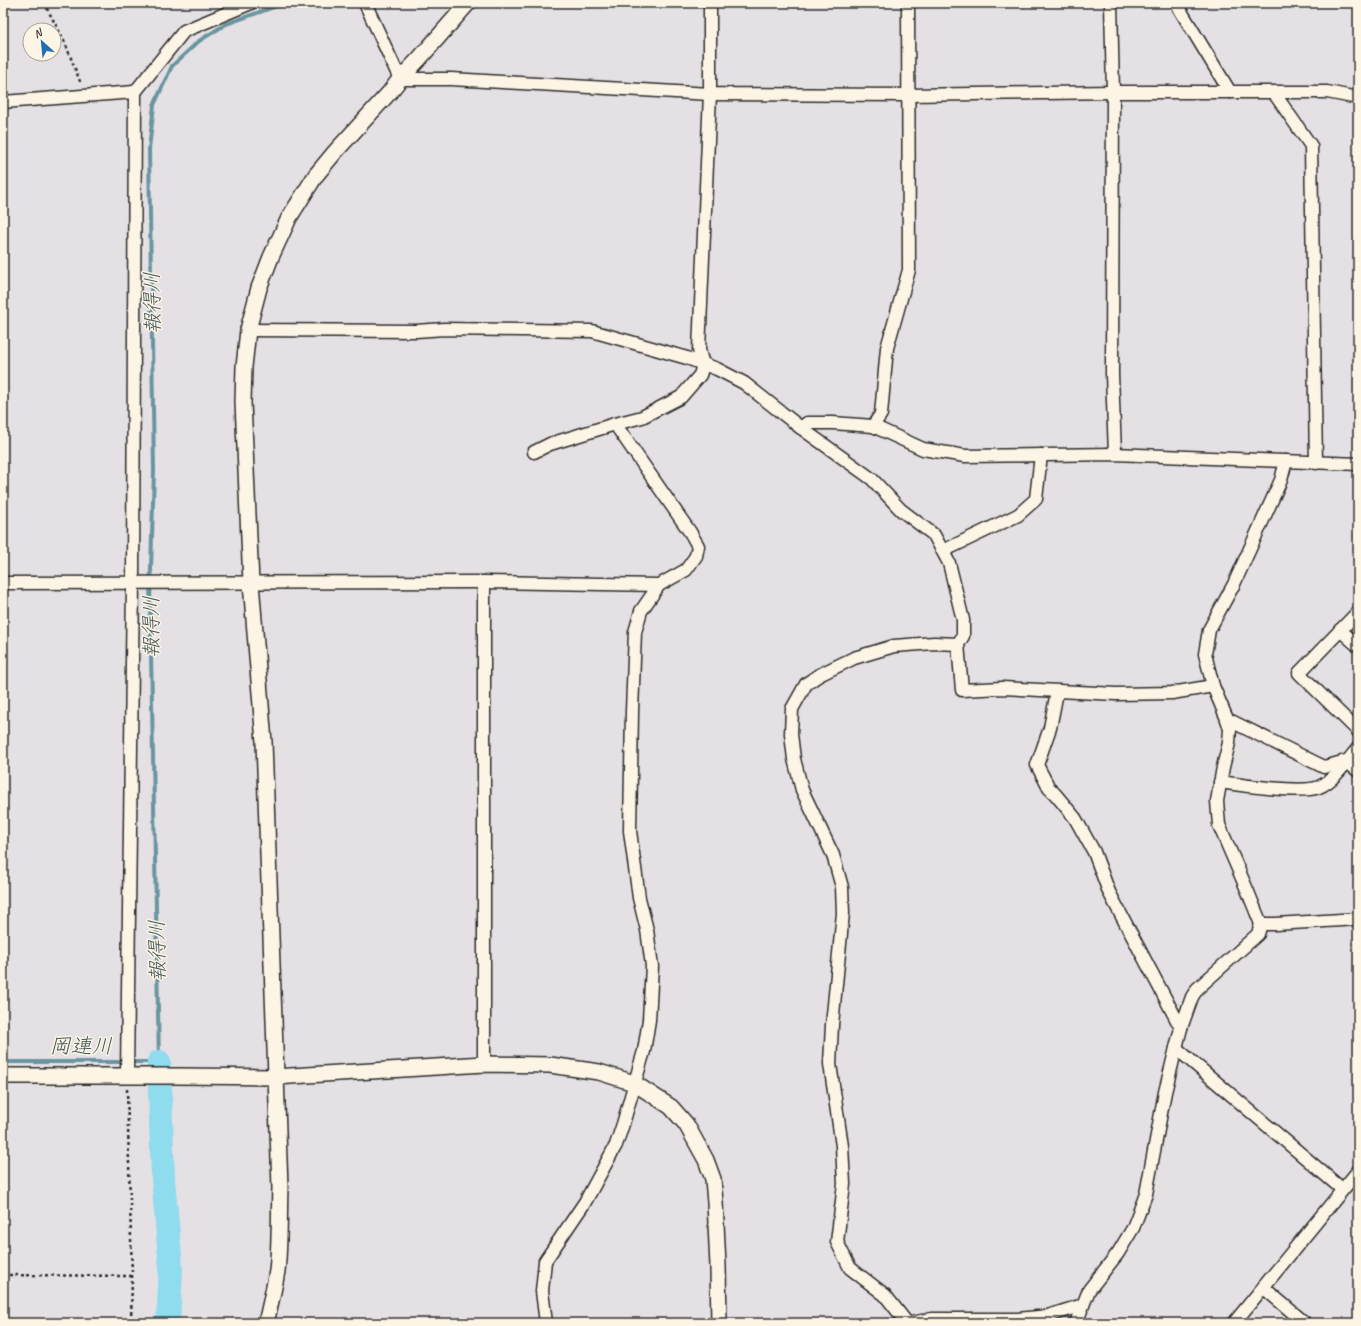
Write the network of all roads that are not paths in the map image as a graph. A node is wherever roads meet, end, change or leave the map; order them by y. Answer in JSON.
{"nodes":[{"id":1,"x":251,"y":3,"type":"edge"},
{"id":2,"x":365,"y":3,"type":"edge"},
{"id":3,"x":468,"y":3,"type":"edge"},
{"id":4,"x":710,"y":3,"type":"edge"},
{"id":5,"x":908,"y":3,"type":"edge"},
{"id":6,"x":1111,"y":3,"type":"edge"},
{"id":7,"x":1176,"y":3,"type":"edge"},
{"id":8,"x":400,"y":79,"type":"junction"},
{"id":9,"x":135,"y":92,"type":"junction"},
{"id":10,"x":1113,"y":92,"type":"junction"},
{"id":11,"x":1230,"y":92,"type":"junction"},
{"id":12,"x":1274,"y":93,"type":"junction"},
{"id":13,"x":710,"y":94,"type":"junction"},
{"id":14,"x":909,"y":96,"type":"junction"},
{"id":15,"x":1358,"y":98,"type":"edge"},
{"id":16,"x":3,"y":102,"type":"edge"},
{"id":17,"x":248,"y":330,"type":"junction"},
{"id":18,"x":703,"y":365,"type":"junction"},
{"id":19,"x":615,"y":424,"type":"junction"},
{"id":20,"x":873,"y":426,"type":"junction"},
{"id":21,"x":801,"y":428,"type":"junction"},
{"id":22,"x":534,"y":452,"type":"dead end"},
{"id":23,"x":1116,"y":454,"type":"junction"},
{"id":24,"x":1041,"y":455,"type":"junction"},
{"id":25,"x":1286,"y":461,"type":"junction"},
{"id":26,"x":1316,"y":463,"type":"junction"},
{"id":27,"x":1358,"y":464,"type":"edge"},
{"id":28,"x":943,"y":551,"type":"junction"},
{"id":29,"x":137,"y":582,"type":"junction"},
{"id":30,"x":484,"y":582,"type":"junction"},
{"id":31,"x":3,"y":583,"type":"edge"},
{"id":32,"x":251,"y":583,"type":"junction"},
{"id":33,"x":659,"y":585,"type":"junction"},
{"id":34,"x":1358,"y":612,"type":"edge"},
{"id":35,"x":1340,"y":630,"type":"junction"},
{"id":36,"x":958,"y":644,"type":"junction"},
{"id":37,"x":1358,"y":646,"type":"edge"},
{"id":38,"x":1213,"y":686,"type":"junction"},
{"id":39,"x":1057,"y":692,"type":"junction"},
{"id":40,"x":1227,"y":719,"type":"junction"},
{"id":41,"x":1358,"y":731,"type":"edge"},
{"id":42,"x":1358,"y":748,"type":"edge"},
{"id":43,"x":1346,"y":762,"type":"junction"},
{"id":44,"x":1358,"y":771,"type":"edge"},
{"id":45,"x":1220,"y":782,"type":"junction"},
{"id":46,"x":1358,"y":919,"type":"edge"},
{"id":47,"x":1261,"y":924,"type":"junction"},
{"id":48,"x":1181,"y":1028,"type":"junction"},
{"id":49,"x":1176,"y":1048,"type":"junction"},
{"id":50,"x":484,"y":1064,"type":"junction"},
{"id":51,"x":3,"y":1076,"type":"edge"},
{"id":52,"x":131,"y":1076,"type":"junction"},
{"id":53,"x":275,"y":1077,"type":"junction"},
{"id":54,"x":634,"y":1083,"type":"junction"},
{"id":55,"x":1358,"y":1171,"type":"edge"},
{"id":56,"x":1342,"y":1190,"type":"junction"},
{"id":57,"x":1264,"y":1288,"type":"junction"},
{"id":58,"x":1083,"y":1305,"type":"junction"},
{"id":59,"x":266,"y":1323,"type":"edge"},
{"id":60,"x":546,"y":1323,"type":"edge"},
{"id":61,"x":719,"y":1323,"type":"edge"},
{"id":62,"x":908,"y":1323,"type":"edge"},
{"id":63,"x":911,"y":1323,"type":"edge"},
{"id":64,"x":1076,"y":1323,"type":"edge"},
{"id":65,"x":1234,"y":1323,"type":"edge"},
{"id":66,"x":1305,"y":1323,"type":"edge"}],
"edges":[{"from":1,"to":9,"type":"street"},
{"from":2,"to":8,"type":"street"},
{"from":3,"to":8,"type":"street"},
{"from":4,"to":13,"type":"street"},
{"from":5,"to":14,"type":"street"},
{"from":6,"to":10,"type":"street"},
{"from":7,"to":11,"type":"street"},
{"from":8,"to":13,"type":"street"},
{"from":8,"to":17,"type":"street"},
{"from":9,"to":16,"type":"street"},
{"from":9,"to":29,"type":"street"},
{"from":10,"to":11,"type":"street"},
{"from":10,"to":14,"type":"street"},
{"from":10,"to":23,"type":"street"},
{"from":11,"to":12,"type":"street"},
{"from":12,"to":15,"type":"street"},
{"from":12,"to":26,"type":"street"},
{"from":13,"to":14,"type":"street"},
{"from":13,"to":18,"type":"street"},
{"from":14,"to":20,"type":"street"},
{"from":17,"to":18,"type":"street"},
{"from":17,"to":32,"type":"street"},
{"from":18,"to":19,"type":"street"},
{"from":18,"to":21,"type":"street"},
{"from":19,"to":22,"type":"street"},
{"from":19,"to":33,"type":"street"},
{"from":20,"to":21,"type":"street"},
{"from":20,"to":24,"type":"street"},
{"from":21,"to":28,"type":"street"},
{"from":23,"to":24,"type":"street"},
{"from":23,"to":25,"type":"street"},
{"from":24,"to":28,"type":"street"},
{"from":25,"to":26,"type":"street"},
{"from":25,"to":38,"type":"street"},
{"from":26,"to":27,"type":"street"},
{"from":28,"to":36,"type":"street"},
{"from":29,"to":31,"type":"street"},
{"from":29,"to":32,"type":"street"},
{"from":29,"to":52,"type":"street"},
{"from":30,"to":32,"type":"street"},
{"from":30,"to":33,"type":"street"},
{"from":30,"to":50,"type":"street"},
{"from":32,"to":53,"type":"street"},
{"from":33,"to":54,"type":"street"},
{"from":34,"to":35,"type":"street"},
{"from":35,"to":37,"type":"street"},
{"from":35,"to":41,"type":"street"},
{"from":36,"to":39,"type":"street"},
{"from":36,"to":62,"type":"street"},
{"from":38,"to":39,"type":"street"},
{"from":38,"to":40,"type":"street"},
{"from":39,"to":48,"type":"street"},
{"from":40,"to":43,"type":"street"},
{"from":40,"to":45,"type":"street"},
{"from":42,"to":43,"type":"street"},
{"from":43,"to":44,"type":"street"},
{"from":43,"to":45,"type":"street"},
{"from":45,"to":47,"type":"street"},
{"from":46,"to":47,"type":"street"},
{"from":47,"to":48,"type":"street"},
{"from":48,"to":49,"type":"street"},
{"from":49,"to":56,"type":"street"},
{"from":49,"to":58,"type":"street"},
{"from":50,"to":53,"type":"street"},
{"from":50,"to":54,"type":"street"},
{"from":51,"to":52,"type":"street"},
{"from":52,"to":53,"type":"street"},
{"from":53,"to":59,"type":"street"},
{"from":54,"to":60,"type":"street"},
{"from":54,"to":61,"type":"street"},
{"from":55,"to":56,"type":"street"},
{"from":56,"to":57,"type":"street"},
{"from":57,"to":65,"type":"street"},
{"from":57,"to":66,"type":"street"},
{"from":58,"to":63,"type":"street"},
{"from":58,"to":64,"type":"street"}]}
